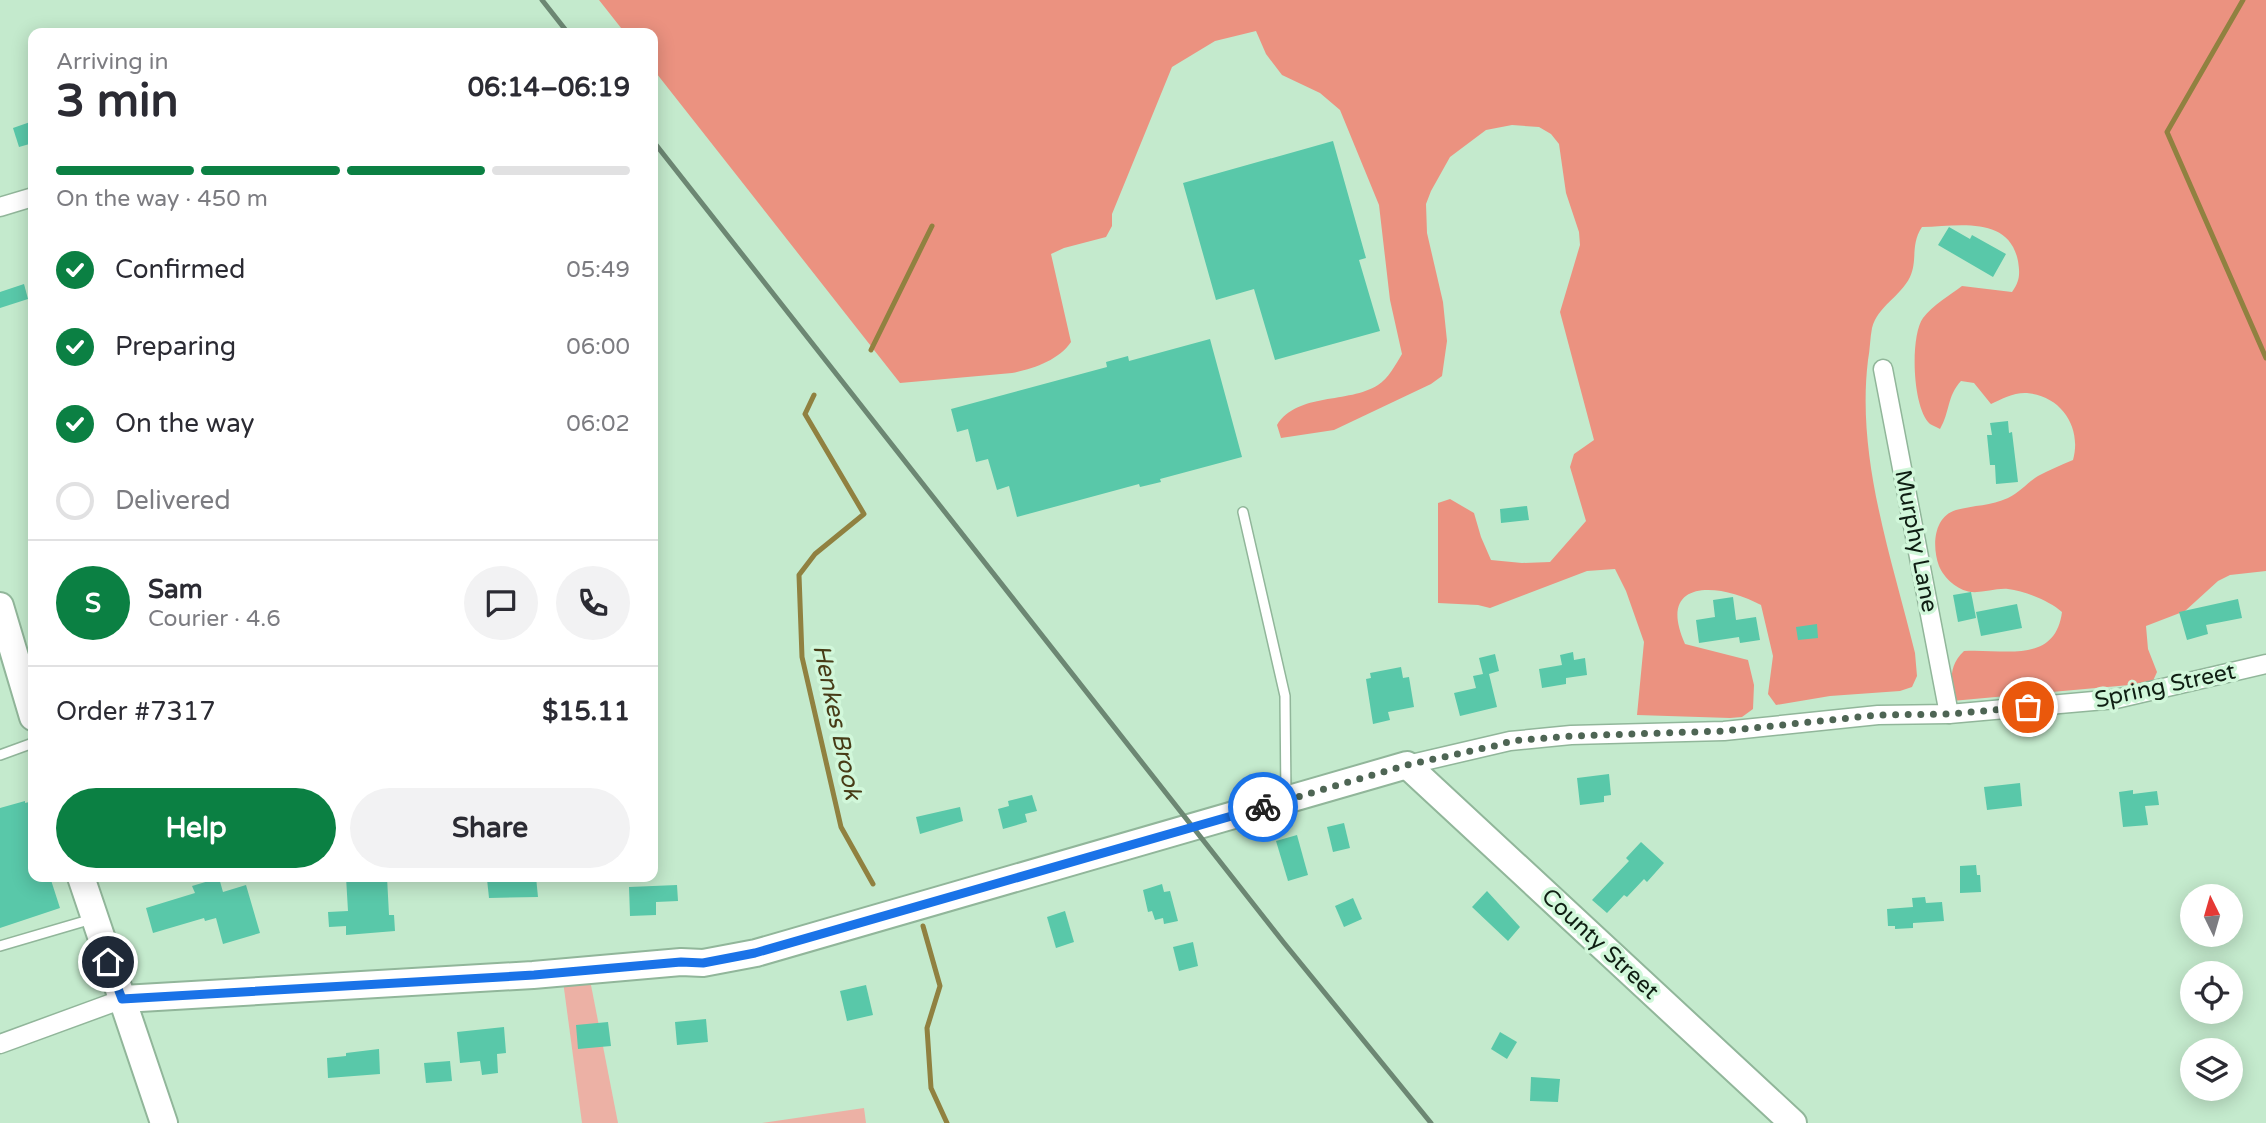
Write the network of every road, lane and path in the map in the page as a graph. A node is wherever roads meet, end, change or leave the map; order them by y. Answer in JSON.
{"nodes":[{"id":1,"x":28,"y":199,"type":"edge"},
{"id":2,"x":0,"y":207,"type":"edge"},
{"id":3,"x":1883,"y":369,"type":"dead end"},
{"id":4,"x":1243,"y":512,"type":"dead end"},
{"id":5,"x":0,"y":606,"type":"edge"},
{"id":6,"x":2266,"y":664,"type":"edge"},
{"id":7,"x":28,"y":700,"type":"edge"},
{"id":8,"x":1949,"y":714,"type":"junction"},
{"id":9,"x":28,"y":745,"type":"edge"},
{"id":10,"x":0,"y":755,"type":"edge"},
{"id":11,"x":1407,"y":765,"type":"junction"},
{"id":12,"x":1286,"y":800,"type":"junction"},
{"id":13,"x":83,"y":882,"type":"edge"},
{"id":14,"x":95,"y":919,"type":"junction"},
{"id":15,"x":0,"y":946,"type":"edge"},
{"id":16,"x":122,"y":999,"type":"junction"},
{"id":17,"x":0,"y":1044,"type":"edge"},
{"id":18,"x":164,"y":1123,"type":"edge"},
{"id":19,"x":1793,"y":1123,"type":"edge"}],
"edges":[{"from":1,"to":2,"type":"street"},
{"from":3,"to":8,"type":"street","name":"Murphy Lane"},
{"from":4,"to":12,"type":"lane"},
{"from":5,"to":7,"type":"street"},
{"from":6,"to":8,"type":"street","name":"Spring Street"},
{"from":8,"to":11,"type":"street","name":"Spring Street"},
{"from":9,"to":10,"type":"lane"},
{"from":11,"to":12,"type":"street","name":"Spring Street"},
{"from":11,"to":19,"type":"street","name":"County Street"},
{"from":12,"to":16,"type":"street","name":"Spring Street"},
{"from":13,"to":14,"type":"street"},
{"from":14,"to":15,"type":"lane"},
{"from":14,"to":16,"type":"street"},
{"from":16,"to":17,"type":"street"},
{"from":16,"to":18,"type":"street"}]}
